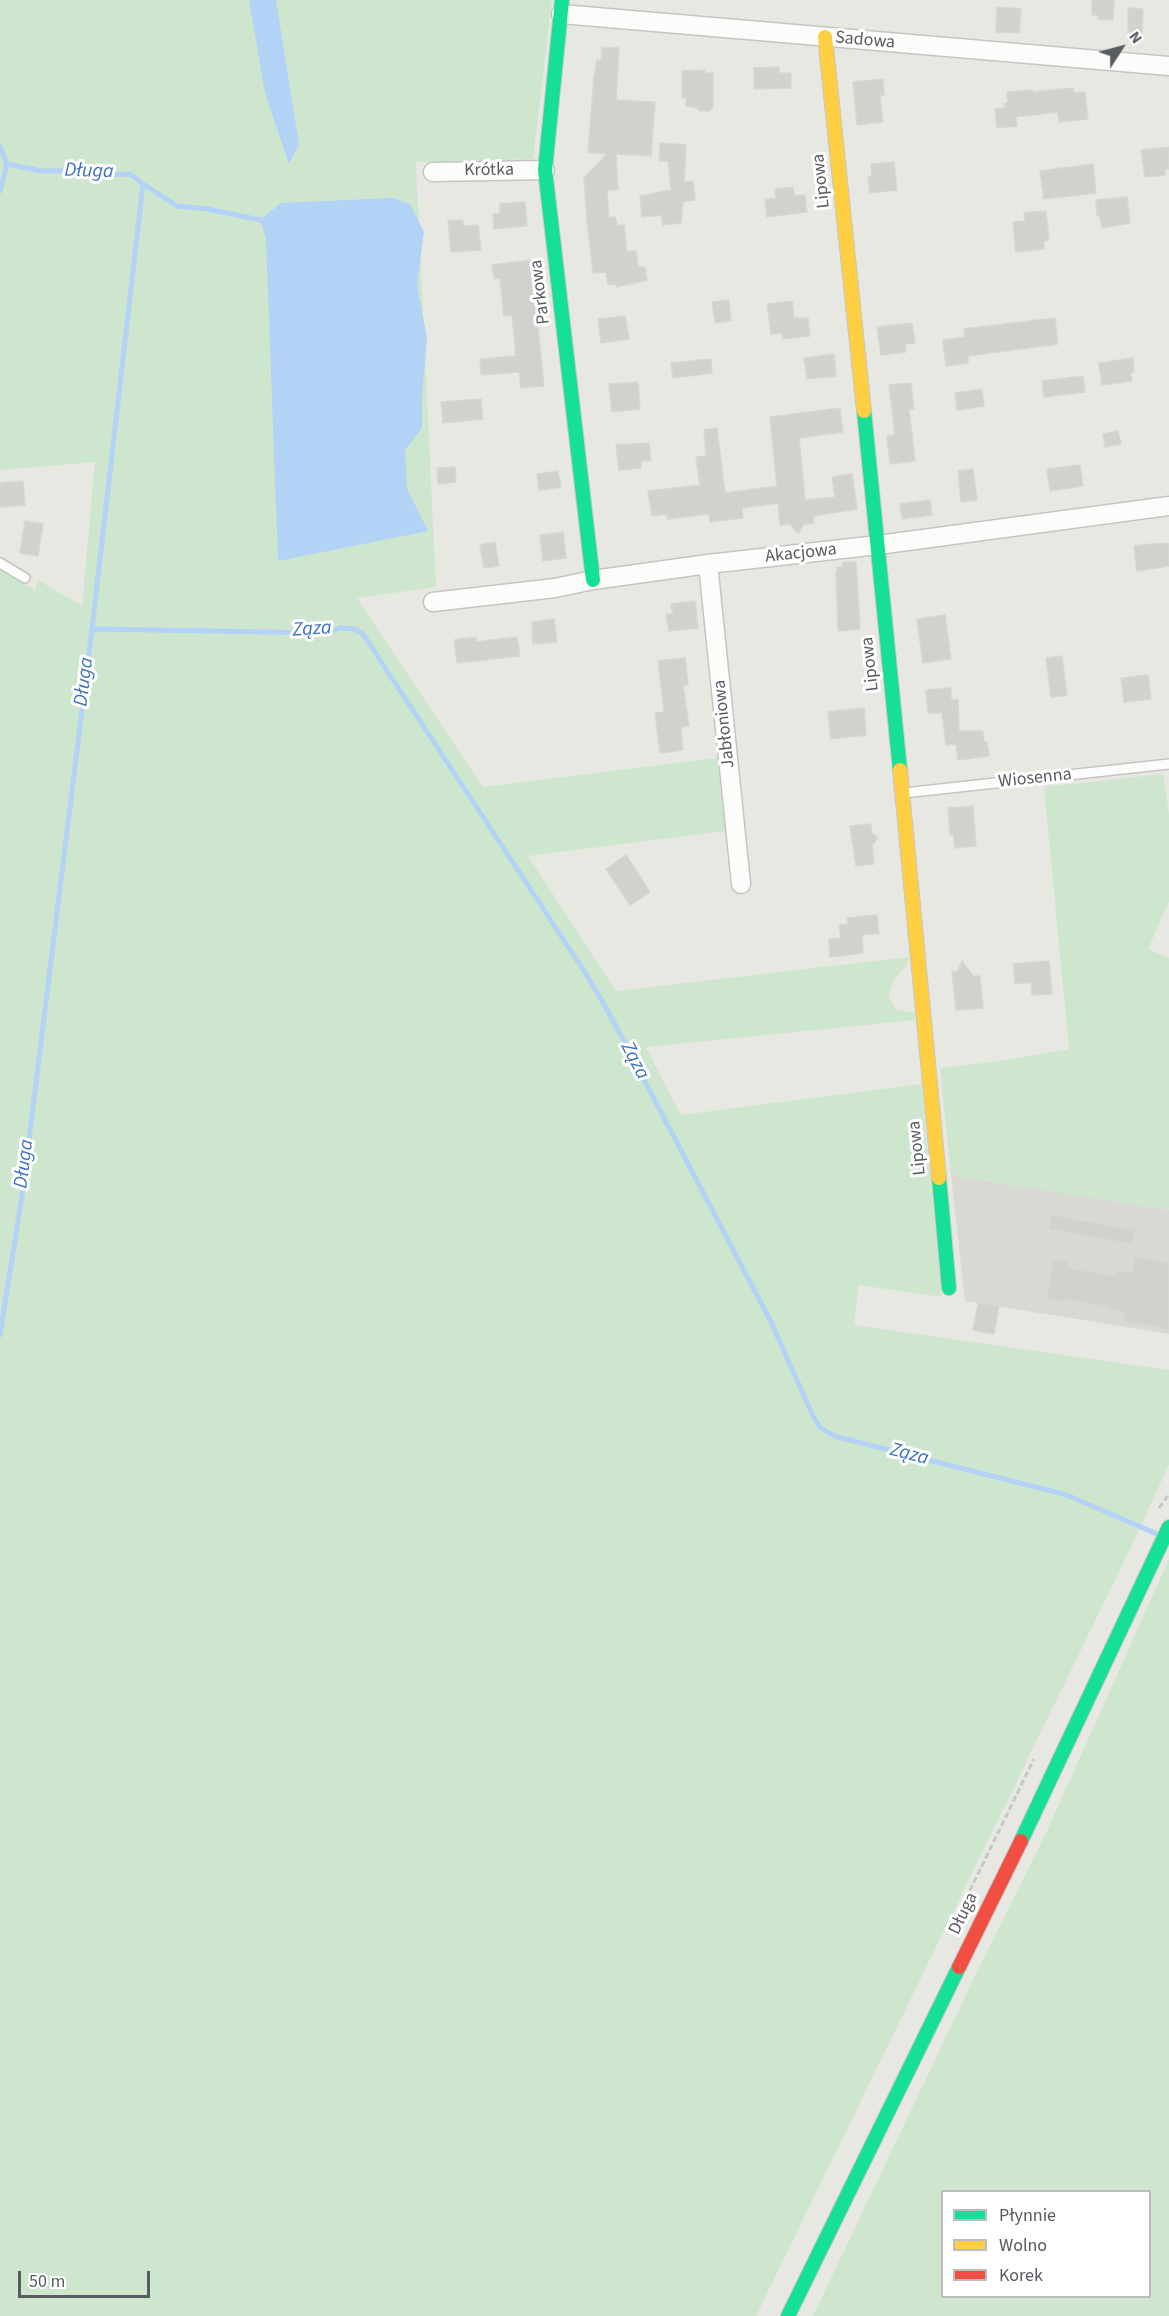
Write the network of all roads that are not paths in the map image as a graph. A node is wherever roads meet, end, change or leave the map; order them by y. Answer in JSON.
{"nodes":[{"id":1,"x":561,"y":7,"type":"edge"},
{"id":2,"x":825,"y":38,"type":"junction"},
{"id":3,"x":1169,"y":66,"type":"edge"},
{"id":4,"x":545,"y":170,"type":"junction"},
{"id":5,"x":433,"y":172,"type":"dead end"},
{"id":6,"x":1169,"y":506,"type":"edge"},
{"id":7,"x":878,"y":545,"type":"junction"},
{"id":8,"x":0,"y":563,"type":"edge"},
{"id":9,"x":708,"y":564,"type":"junction"},
{"id":10,"x":25,"y":578,"type":"dead end"},
{"id":11,"x":593,"y":580,"type":"junction"},
{"id":12,"x":433,"y":602,"type":"dead end"},
{"id":13,"x":1169,"y":764,"type":"edge"},
{"id":14,"x":902,"y":794,"type":"junction"},
{"id":15,"x":741,"y":884,"type":"dead end"},
{"id":16,"x":949,"y":1288,"type":"dead end"},
{"id":17,"x":1169,"y":1527,"type":"edge"},
{"id":18,"x":788,"y":2316,"type":"edge"}],
"edges":[{"from":1,"to":2,"type":"street","name":"Sadowa"},
{"from":1,"to":4,"type":"street","name":"Parkowa"},
{"from":2,"to":3,"type":"street","name":"Sadowa"},
{"from":2,"to":7,"type":"street","name":"Lipowa"},
{"from":4,"to":5,"type":"street","name":"Krótka"},
{"from":4,"to":11,"type":"street","name":"Parkowa"},
{"from":6,"to":7,"type":"street","name":"Akacjowa"},
{"from":7,"to":9,"type":"street","name":"Akacjowa"},
{"from":7,"to":14,"type":"street","name":"Lipowa"},
{"from":8,"to":10,"type":"lane"},
{"from":9,"to":11,"type":"street","name":"Akacjowa"},
{"from":9,"to":15,"type":"street","name":"Jabłoniowa"},
{"from":11,"to":12,"type":"street","name":"Akacjowa"},
{"from":13,"to":14,"type":"lane","name":"Wiosenna"},
{"from":14,"to":16,"type":"street","name":"Lipowa"},
{"from":17,"to":18,"type":"street","name":"Długa"}]}
